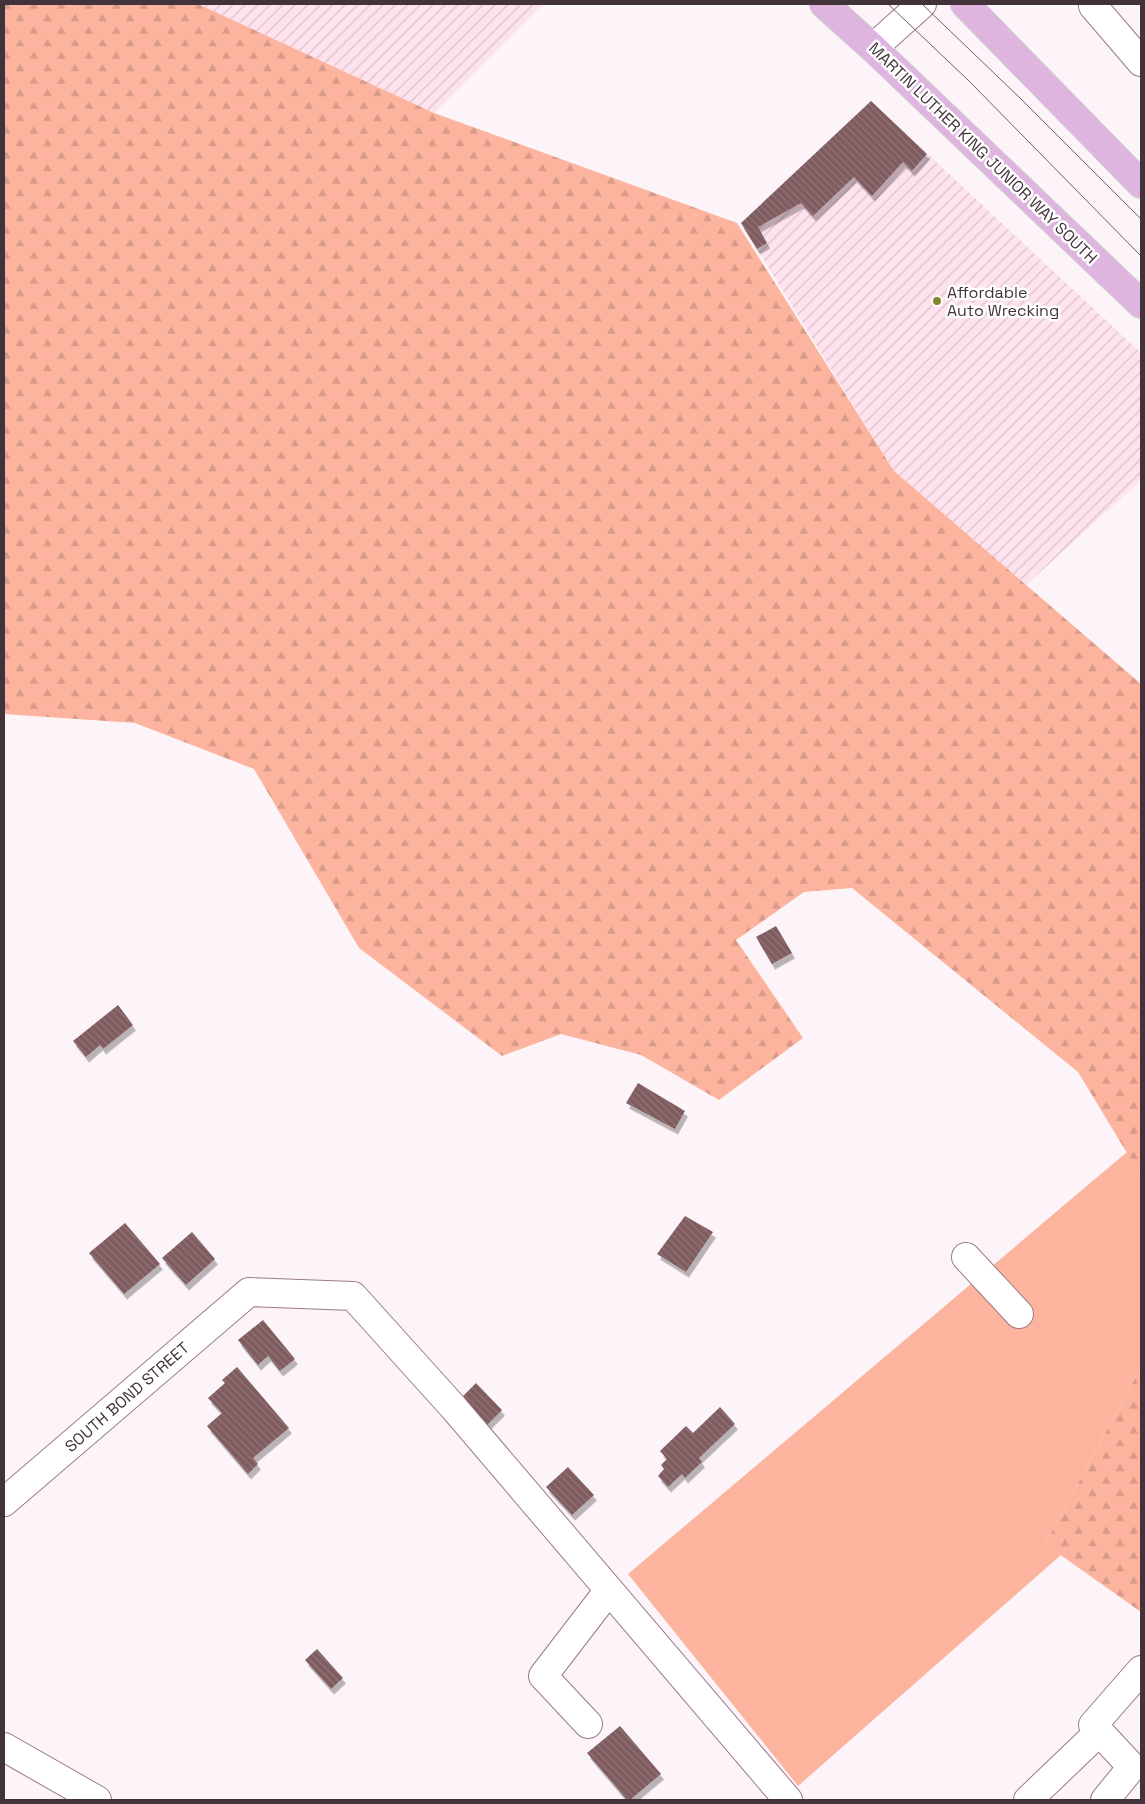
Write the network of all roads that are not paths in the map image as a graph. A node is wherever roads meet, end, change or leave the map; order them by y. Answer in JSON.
{"nodes":[{"id":1,"x":824,"y":4,"type":"edge"},
{"id":2,"x":922,"y":4,"type":"edge"},
{"id":3,"x":965,"y":4,"type":"edge"},
{"id":4,"x":1096,"y":4,"type":"edge"},
{"id":5,"x":873,"y":48,"type":"junction"},
{"id":6,"x":1141,"y":62,"type":"edge"},
{"id":7,"x":1141,"y":184,"type":"edge"},
{"id":8,"x":1141,"y":304,"type":"edge"},
{"id":9,"x":966,"y":1257,"type":"dead end"},
{"id":10,"x":1019,"y":1314,"type":"dead end"},
{"id":11,"x":4,"y":1502,"type":"edge"},
{"id":12,"x":609,"y":1590,"type":"junction"},
{"id":13,"x":1141,"y":1670,"type":"edge"},
{"id":14,"x":588,"y":1724,"type":"dead end"},
{"id":15,"x":1099,"y":1732,"type":"junction"},
{"id":16,"x":4,"y":1746,"type":"edge"},
{"id":17,"x":97,"y":1800,"type":"edge"},
{"id":18,"x":788,"y":1800,"type":"edge"},
{"id":19,"x":1028,"y":1800,"type":"edge"},
{"id":20,"x":1105,"y":1800,"type":"edge"}],
"edges":[{"from":1,"to":5,"type":"main road","name":"MARTIN LUTHER KING JUNIOR WAY SOUTH"},
{"from":2,"to":5,"type":"street"},
{"from":3,"to":7,"type":"main road"},
{"from":4,"to":6,"type":"street"},
{"from":5,"to":8,"type":"main road","name":"MARTIN LUTHER KING JUNIOR WAY SOUTH"},
{"from":9,"to":10,"type":"street"},
{"from":11,"to":12,"type":"street","name":"SOUTH BOND STREET"},
{"from":12,"to":14,"type":"street"},
{"from":12,"to":18,"type":"street"},
{"from":13,"to":15,"type":"street"},
{"from":15,"to":19,"type":"street"},
{"from":15,"to":20,"type":"street"},
{"from":16,"to":17,"type":"street"}]}
